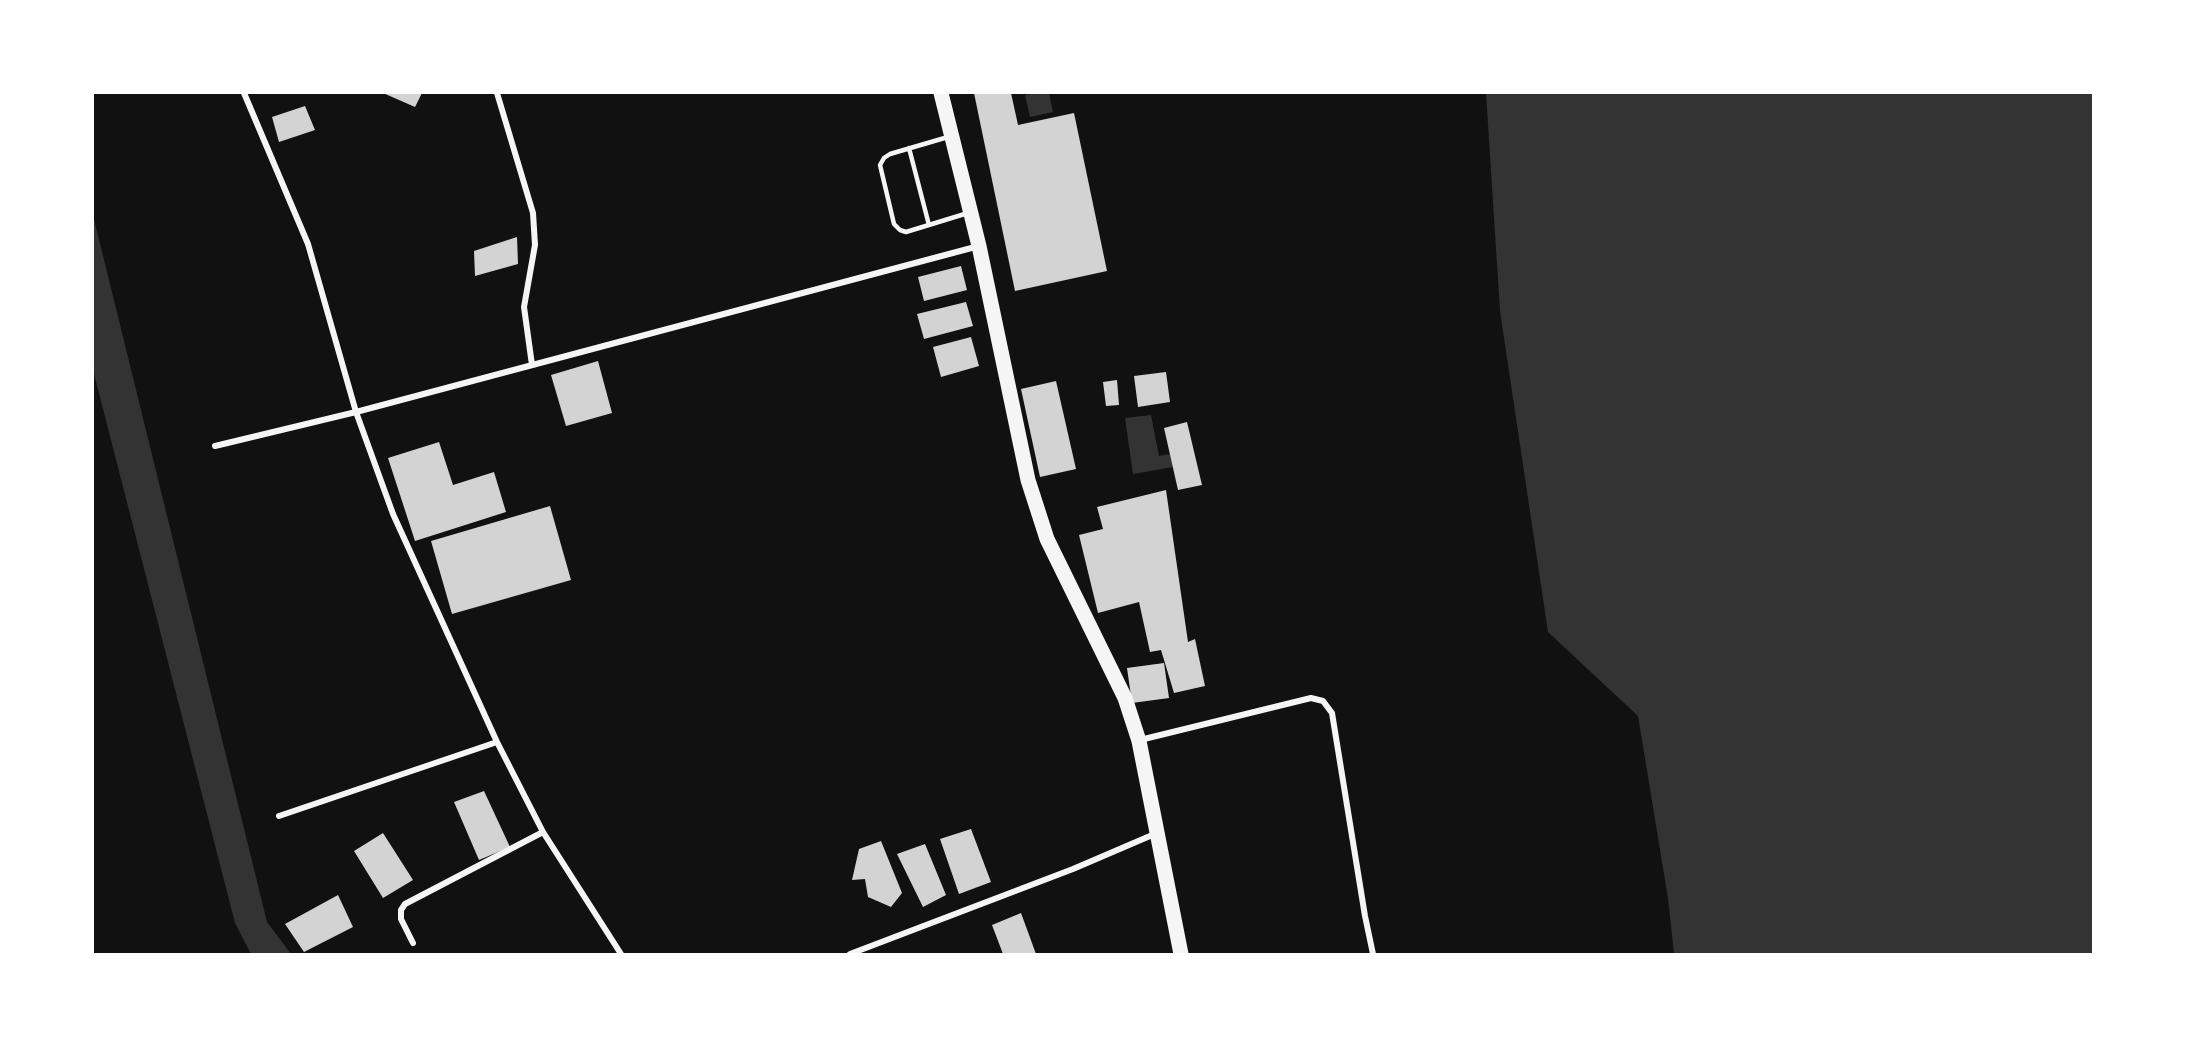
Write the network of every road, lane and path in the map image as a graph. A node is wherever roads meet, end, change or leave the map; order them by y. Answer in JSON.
{"nodes":[{"id":1,"x":244,"y":93,"type":"edge"},
{"id":2,"x":497,"y":93,"type":"edge"},
{"id":3,"x":941,"y":93,"type":"edge"},
{"id":4,"x":952,"y":136,"type":"junction"},
{"id":5,"x":909,"y":148,"type":"junction"},
{"id":6,"x":971,"y":212,"type":"junction"},
{"id":7,"x":929,"y":225,"type":"junction"},
{"id":8,"x":979,"y":246,"type":"junction"},
{"id":9,"x":532,"y":366,"type":"junction"},
{"id":10,"x":356,"y":412,"type":"junction"},
{"id":11,"x":215,"y":446,"type":"dead end"},
{"id":12,"x":1139,"y":741,"type":"junction"},
{"id":13,"x":497,"y":742,"type":"junction"},
{"id":14,"x":279,"y":816,"type":"dead end"},
{"id":15,"x":543,"y":832,"type":"junction"},
{"id":16,"x":1158,"y":833,"type":"junction"},
{"id":17,"x":413,"y":943,"type":"dead end"},
{"id":18,"x":621,"y":954,"type":"edge"},
{"id":19,"x":849,"y":954,"type":"edge"},
{"id":20,"x":1181,"y":954,"type":"edge"},
{"id":21,"x":1373,"y":954,"type":"edge"}],
"edges":[{"from":1,"to":10,"type":"street"},
{"from":2,"to":9,"type":"street"},
{"from":3,"to":4,"type":"main road"},
{"from":4,"to":5,"type":"lane"},
{"from":4,"to":6,"type":"main road"},
{"from":5,"to":7,"type":"lane"},
{"from":5,"to":7,"type":"lane"},
{"from":6,"to":7,"type":"lane"},
{"from":6,"to":8,"type":"main road"},
{"from":8,"to":9,"type":"street"},
{"from":8,"to":12,"type":"main road"},
{"from":9,"to":10,"type":"street"},
{"from":10,"to":11,"type":"street"},
{"from":10,"to":13,"type":"street"},
{"from":12,"to":16,"type":"main road"},
{"from":12,"to":21,"type":"street"},
{"from":13,"to":14,"type":"street"},
{"from":13,"to":15,"type":"street"},
{"from":15,"to":17,"type":"street"},
{"from":15,"to":18,"type":"street"},
{"from":16,"to":19,"type":"street"},
{"from":16,"to":20,"type":"main road"}]}
